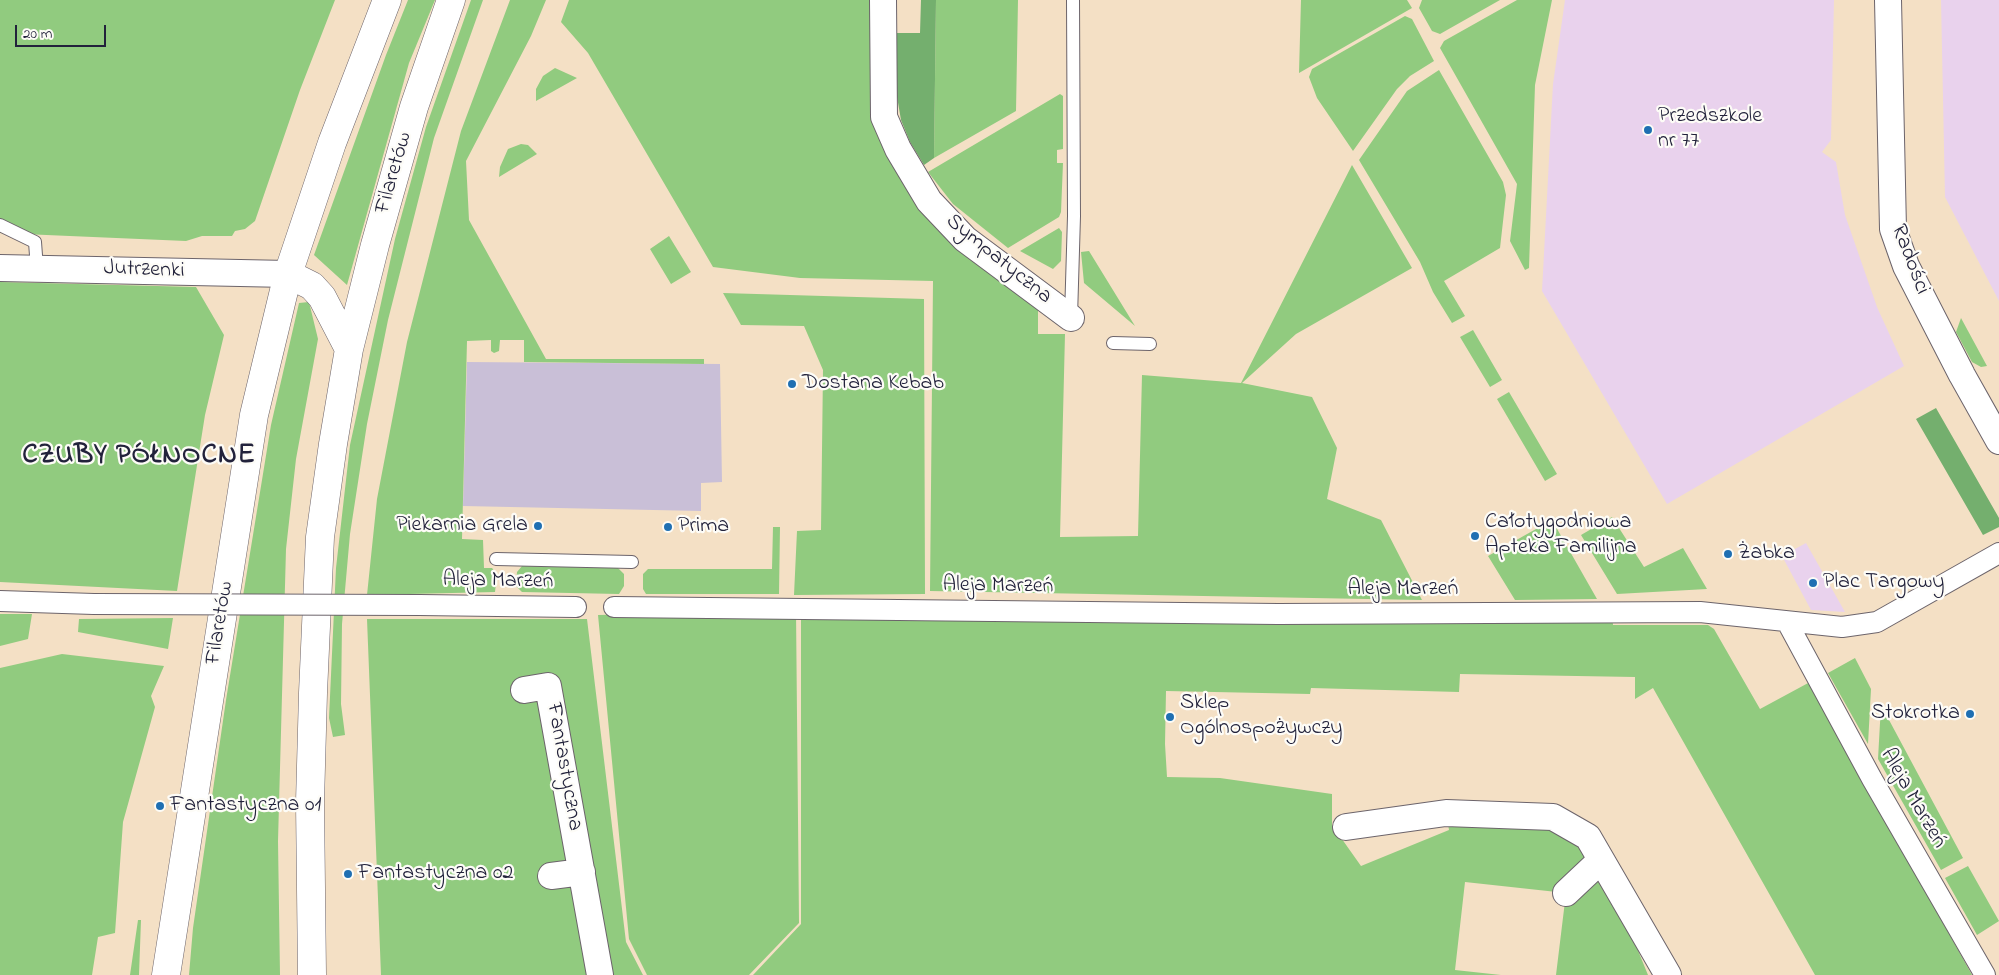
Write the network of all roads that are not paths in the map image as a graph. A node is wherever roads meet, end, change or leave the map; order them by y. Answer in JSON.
{"nodes":[{"id":1,"x":387,"y":0,"type":"edge"},
{"id":2,"x":451,"y":0,"type":"edge"},
{"id":3,"x":884,"y":0,"type":"edge"},
{"id":4,"x":1073,"y":0,"type":"edge"},
{"id":5,"x":1888,"y":0,"type":"edge"},
{"id":6,"x":0,"y":225,"type":"edge"},
{"id":7,"x":0,"y":268,"type":"edge"},
{"id":8,"x":37,"y":269,"type":"junction"},
{"id":9,"x":288,"y":274,"type":"junction"},
{"id":10,"x":1071,"y":318,"type":"joint"},
{"id":11,"x":1113,"y":343,"type":"dead end"},
{"id":12,"x":1150,"y":344,"type":"dead end"},
{"id":13,"x":349,"y":349,"type":"junction"},
{"id":14,"x":1999,"y":441,"type":"edge"},
{"id":15,"x":1999,"y":553,"type":"edge"},
{"id":16,"x":496,"y":559,"type":"dead end"},
{"id":17,"x":632,"y":562,"type":"dead end"},
{"id":18,"x":0,"y":601,"type":"edge"},
{"id":19,"x":576,"y":607,"type":"dead end"},
{"id":20,"x":614,"y":607,"type":"dead end"},
{"id":21,"x":1787,"y":622,"type":"junction"},
{"id":22,"x":524,"y":690,"type":"dead end"},
{"id":23,"x":1346,"y":827,"type":"dead end"},
{"id":24,"x":1601,"y":860,"type":"junction"},
{"id":25,"x":582,"y":872,"type":"junction"},
{"id":26,"x":551,"y":876,"type":"dead end"},
{"id":27,"x":1566,"y":893,"type":"dead end"},
{"id":28,"x":166,"y":975,"type":"edge"},
{"id":29,"x":312,"y":975,"type":"edge"},
{"id":30,"x":600,"y":975,"type":"edge"},
{"id":31,"x":1668,"y":975,"type":"edge"},
{"id":32,"x":1985,"y":975,"type":"edge"}],
"edges":[{"from":1,"to":9,"type":"main road","name":"Filaretów"},
{"from":2,"to":13,"type":"main road","name":"Filaretów"},
{"from":3,"to":10,"type":"street","name":"Sympatyczna"},
{"from":4,"to":10,"type":"lane"},
{"from":5,"to":14,"type":"street","name":"Radości"},
{"from":6,"to":8,"type":"lane"},
{"from":7,"to":8,"type":"street","name":"Jutrzenki"},
{"from":8,"to":9,"type":"street","name":"Jutrzenki"},
{"from":9,"to":13,"type":"main road"},
{"from":9,"to":28,"type":"main road","name":"Filaretów"},
{"from":11,"to":12,"type":"lane"},
{"from":13,"to":29,"type":"main road","name":"Filaretów"},
{"from":15,"to":21,"type":"street"},
{"from":16,"to":17,"type":"lane"},
{"from":18,"to":19,"type":"street","name":"Aleja Marzeń","bridge":true},
{"from":20,"to":21,"type":"street","name":"Aleja Marzeń"},
{"from":21,"to":32,"type":"street","name":"Aleja Marzeń"},
{"from":22,"to":25,"type":"street","name":"Fantastyczna"},
{"from":23,"to":24,"type":"street"},
{"from":24,"to":27,"type":"street"},
{"from":24,"to":31,"type":"street"},
{"from":25,"to":26,"type":"street"},
{"from":25,"to":30,"type":"street","name":"Fantastyczna"}]}
